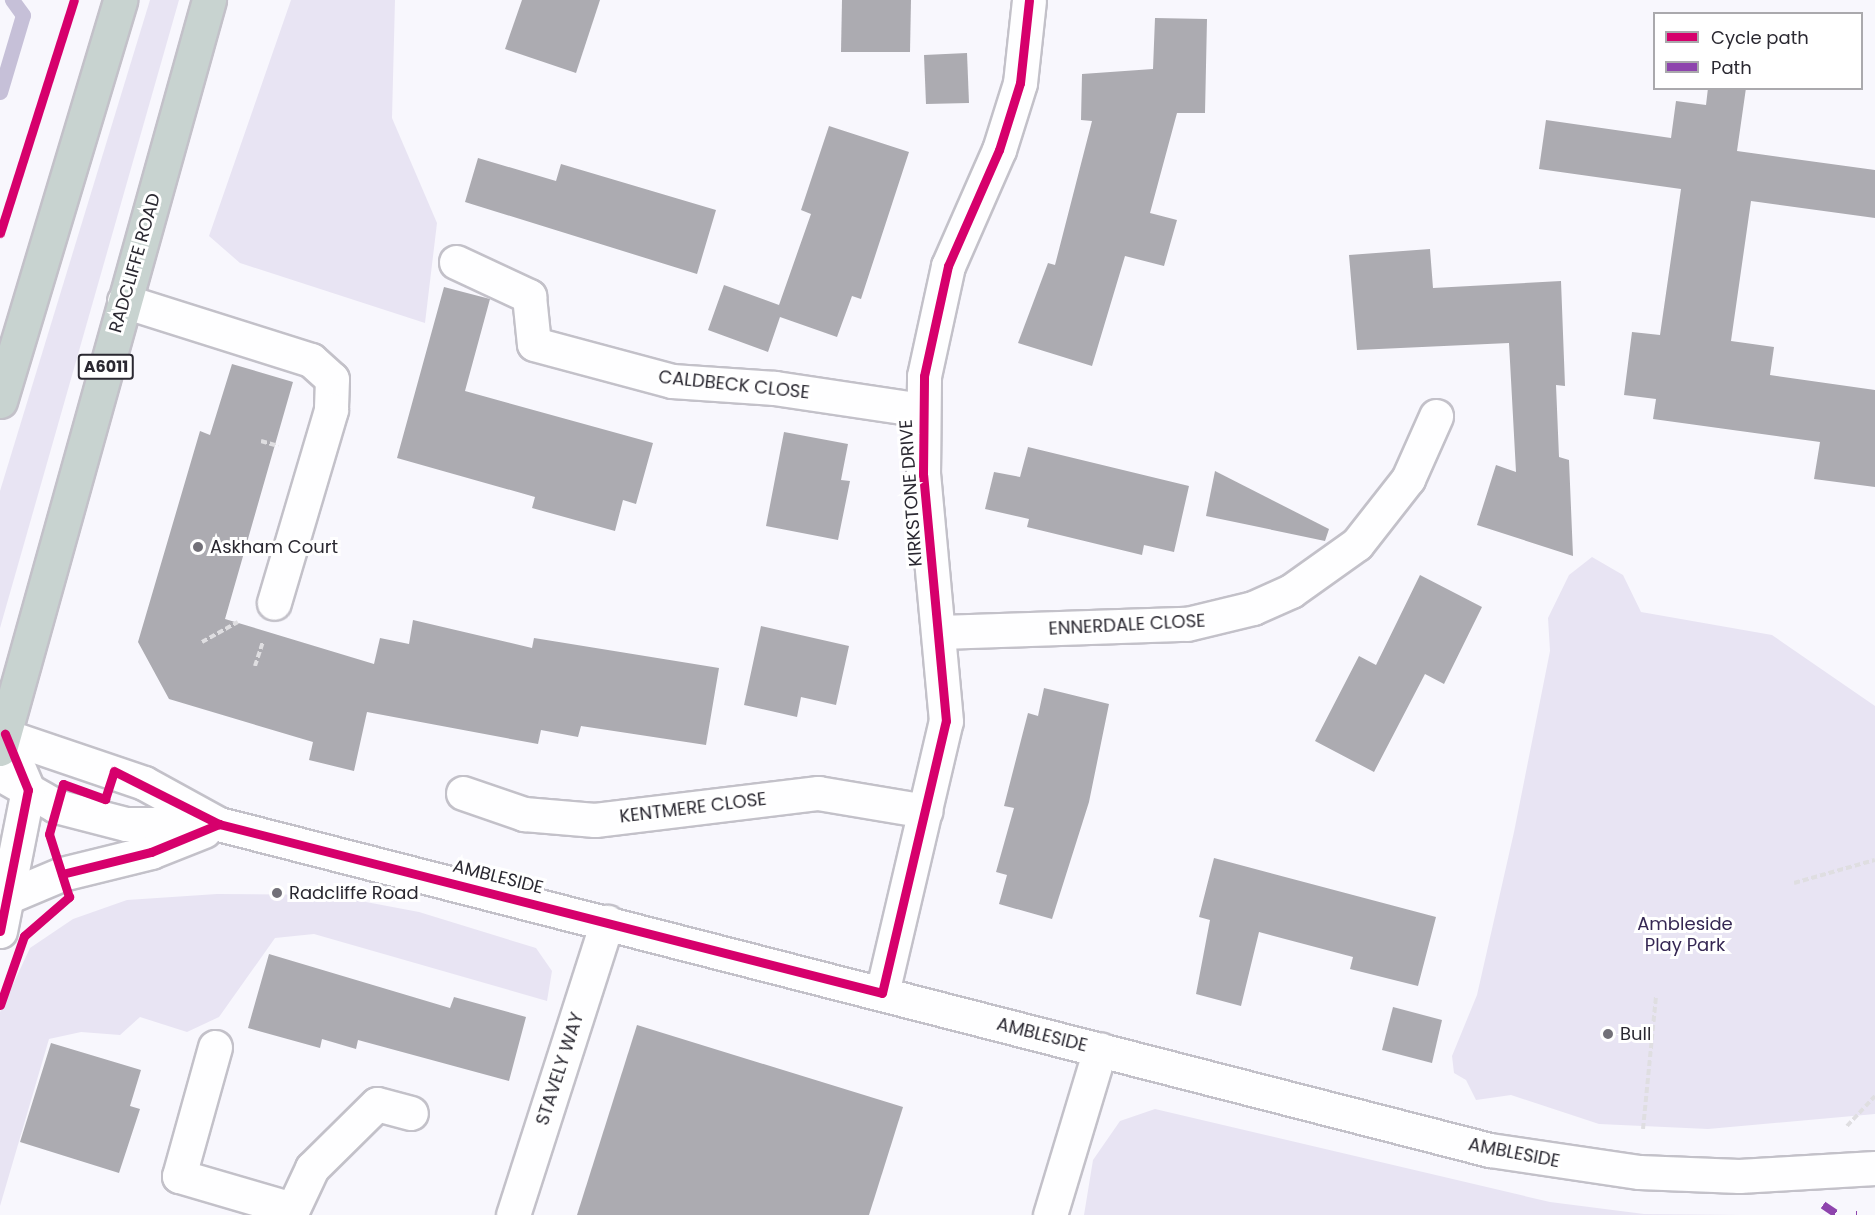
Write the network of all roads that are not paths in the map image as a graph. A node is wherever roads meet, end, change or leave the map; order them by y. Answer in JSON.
{"nodes":[{"id":1,"x":120,"y":0,"type":"edge"},
{"id":2,"x":209,"y":0,"type":"edge"},
{"id":3,"x":1029,"y":0,"type":"edge"},
{"id":4,"x":456,"y":262,"type":"dead end"},
{"id":5,"x":124,"y":302,"type":"junction"},
{"id":6,"x":0,"y":401,"type":"edge"},
{"id":7,"x":922,"y":410,"type":"junction"},
{"id":8,"x":1436,"y":416,"type":"dead end"},
{"id":9,"x":274,"y":603,"type":"dead end"},
{"id":10,"x":940,"y":632,"type":"junction"},
{"id":11,"x":2,"y":739,"type":"edge"},
{"id":12,"x":14,"y":782,"type":"edge"},
{"id":13,"x":463,"y":793,"type":"dead end"},
{"id":14,"x":925,"y":811,"type":"junction"},
{"id":15,"x":219,"y":825,"type":"junction"},
{"id":16,"x":4,"y":898,"type":"edge"},
{"id":17,"x":607,"y":922,"type":"junction"},
{"id":18,"x":0,"y":931,"type":"edge"},
{"id":19,"x":882,"y":993,"type":"junction"},
{"id":20,"x":215,"y":1047,"type":"dead end"},
{"id":21,"x":1100,"y":1049,"type":"junction"},
{"id":22,"x":411,"y":1113,"type":"dead end"},
{"id":23,"x":1875,"y":1168,"type":"edge"},
{"id":24,"x":291,"y":1212,"type":"edge"},
{"id":25,"x":513,"y":1215,"type":"edge"},
{"id":26,"x":1050,"y":1215,"type":"edge"}],
"edges":[{"from":1,"to":6,"type":"highway"},
{"from":2,"to":5,"type":"highway","name":"RADCLIFFE ROAD","number":"A6011"},
{"from":3,"to":7,"type":"street","name":"KIRKSTONE DRIVE"},
{"from":4,"to":7,"type":"street","name":"CALDBECK CLOSE"},
{"from":5,"to":9,"type":"street"},
{"from":5,"to":11,"type":"highway","name":"RADCLIFFE ROAD","number":"A6011"},
{"from":7,"to":10,"type":"street","name":"KIRKSTONE DRIVE"},
{"from":8,"to":10,"type":"street","name":"ENNERDALE CLOSE"},
{"from":10,"to":14,"type":"street","name":"KIRKSTONE DRIVE"},
{"from":11,"to":12,"type":"street"},
{"from":11,"to":15,"type":"street","name":"AMBLESIDE"},
{"from":12,"to":15,"type":"street","name":"AMBLESIDE"},
{"from":12,"to":16,"type":"street"},
{"from":13,"to":14,"type":"street","name":"KENTMERE CLOSE"},
{"from":14,"to":19,"type":"street","name":"KIRKSTONE DRIVE"},
{"from":15,"to":16,"type":"street"},
{"from":15,"to":17,"type":"street","name":"AMBLESIDE"},
{"from":16,"to":18,"type":"street"},
{"from":17,"to":19,"type":"street","name":"AMBLESIDE"},
{"from":17,"to":25,"type":"street","name":"STAVELY WAY"},
{"from":19,"to":21,"type":"street","name":"AMBLESIDE"},
{"from":20,"to":24,"type":"street"},
{"from":21,"to":23,"type":"street","name":"AMBLESIDE"},
{"from":21,"to":26,"type":"street"},
{"from":22,"to":24,"type":"street"}]}
